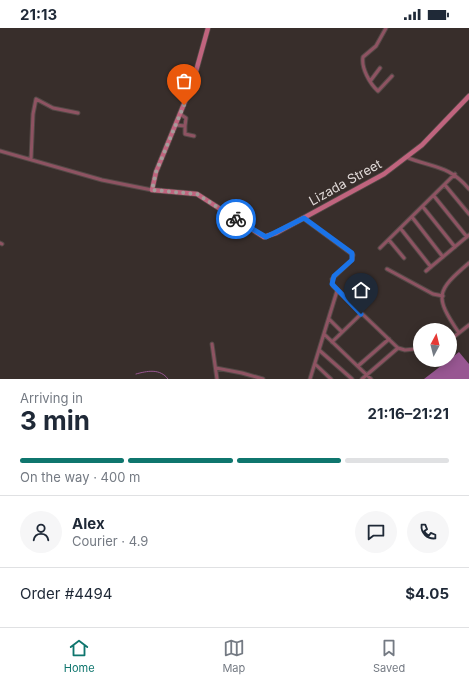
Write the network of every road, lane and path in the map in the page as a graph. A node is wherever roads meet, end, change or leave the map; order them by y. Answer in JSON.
{"nodes":[{"id":1,"x":208,"y":28,"type":"edge"},
{"id":2,"x":386,"y":28,"type":"edge"},
{"id":3,"x":380,"y":68,"type":"dead end"},
{"id":4,"x":392,"y":76,"type":"dead end"},
{"id":5,"x":371,"y":80,"type":"junction"},
{"id":6,"x":469,"y":96,"type":"edge"},
{"id":7,"x":78,"y":113,"type":"dead end"},
{"id":8,"x":180,"y":114,"type":"junction"},
{"id":9,"x":176,"y":125,"type":"junction"},
{"id":10,"x":185,"y":126,"type":"junction"},
{"id":11,"x":194,"y":136,"type":"dead end"},
{"id":12,"x":0,"y":151,"type":"edge"},
{"id":13,"x":406,"y":157,"type":"junction"},
{"id":14,"x":31,"y":159,"type":"junction"},
{"id":15,"x":455,"y":174,"type":"junction"},
{"id":16,"x":445,"y":185,"type":"junction"},
{"id":17,"x":469,"y":189,"type":"edge"},
{"id":18,"x":152,"y":190,"type":"junction"},
{"id":19,"x":434,"y":196,"type":"junction"},
{"id":20,"x":423,"y":207,"type":"junction"},
{"id":21,"x":469,"y":214,"type":"edge"},
{"id":22,"x":412,"y":217,"type":"junction"},
{"id":23,"x":304,"y":218,"type":"junction"},
{"id":24,"x":400,"y":229,"type":"junction"},
{"id":25,"x":468,"y":236,"type":"edge"},
{"id":26,"x":389,"y":240,"type":"junction"},
{"id":27,"x":455,"y":247,"type":"junction"},
{"id":28,"x":380,"y":248,"type":"dead end"},
{"id":29,"x":443,"y":257,"type":"junction"},
{"id":30,"x":404,"y":258,"type":"dead end"},
{"id":31,"x":469,"y":263,"type":"edge"},
{"id":32,"x":431,"y":267,"type":"junction"},
{"id":33,"x":387,"y":269,"type":"dead end"},
{"id":34,"x":426,"y":271,"type":"dead end"},
{"id":35,"x":337,"y":291,"type":"junction"},
{"id":36,"x":443,"y":296,"type":"junction"},
{"id":37,"x":361,"y":314,"type":"junction"},
{"id":38,"x":329,"y":319,"type":"junction"},
{"id":39,"x":469,"y":325,"type":"edge"},
{"id":40,"x":342,"y":332,"type":"junction"},
{"id":41,"x":459,"y":333,"type":"joint"},
{"id":42,"x":324,"y":334,"type":"junction"},
{"id":43,"x":389,"y":339,"type":"junction"},
{"id":44,"x":332,"y":342,"type":"junction"},
{"id":45,"x":212,"y":344,"type":"dead end"},
{"id":46,"x":398,"y":348,"type":"junction"},
{"id":47,"x":413,"y":348,"type":"edge"},
{"id":48,"x":319,"y":350,"type":"junction"},
{"id":49,"x":315,"y":364,"type":"junction"},
{"id":50,"x":358,"y":366,"type":"junction"},
{"id":51,"x":216,"y":368,"type":"junction"},
{"id":52,"x":366,"y":375,"type":"junction"},
{"id":53,"x":217,"y":379,"type":"edge"},
{"id":54,"x":263,"y":379,"type":"edge"},
{"id":55,"x":311,"y":379,"type":"edge"},
{"id":56,"x":331,"y":379,"type":"edge"},
{"id":57,"x":352,"y":379,"type":"edge"},
{"id":58,"x":362,"y":379,"type":"edge"},
{"id":59,"x":370,"y":379,"type":"edge"}],
"edges":[{"from":1,"to":8,"type":"street"},
{"from":2,"to":5,"type":"street"},
{"from":3,"to":5,"type":"street"},
{"from":4,"to":5,"type":"street"},
{"from":6,"to":13,"type":"street","name":"Lizada Street"},
{"from":7,"to":14,"type":"street"},
{"from":8,"to":9,"type":"street"},
{"from":8,"to":10,"type":"street"},
{"from":9,"to":10,"type":"street"},
{"from":9,"to":18,"type":"street"},
{"from":10,"to":11,"type":"street"},
{"from":12,"to":14,"type":"street"},
{"from":13,"to":15,"type":"street"},
{"from":13,"to":23,"type":"street","name":"Lizada Street"},
{"from":14,"to":18,"type":"street"},
{"from":15,"to":16,"type":"street"},
{"from":15,"to":17,"type":"street"},
{"from":16,"to":19,"type":"street"},
{"from":16,"to":21,"type":"street"},
{"from":18,"to":23,"type":"street","name":"Lizada Street"},
{"from":19,"to":20,"type":"street"},
{"from":19,"to":25,"type":"street"},
{"from":20,"to":22,"type":"street"},
{"from":20,"to":27,"type":"street"},
{"from":22,"to":24,"type":"street"},
{"from":22,"to":29,"type":"street"},
{"from":23,"to":35,"type":"street"},
{"from":24,"to":26,"type":"street"},
{"from":24,"to":32,"type":"street"},
{"from":25,"to":27,"type":"street"},
{"from":26,"to":28,"type":"street"},
{"from":26,"to":30,"type":"street"},
{"from":27,"to":29,"type":"street"},
{"from":29,"to":32,"type":"street"},
{"from":31,"to":36,"type":"street"},
{"from":32,"to":34,"type":"street"},
{"from":33,"to":36,"type":"street"},
{"from":35,"to":37,"type":"street"},
{"from":35,"to":38,"type":"street"},
{"from":36,"to":41,"type":"street"},
{"from":37,"to":40,"type":"street"},
{"from":37,"to":43,"type":"street"},
{"from":38,"to":40,"type":"street"},
{"from":38,"to":42,"type":"street"},
{"from":39,"to":41,"type":"street"},
{"from":40,"to":44,"type":"street"},
{"from":42,"to":44,"type":"street"},
{"from":42,"to":48,"type":"street"},
{"from":43,"to":46,"type":"street"},
{"from":43,"to":50,"type":"street"},
{"from":44,"to":50,"type":"street"},
{"from":45,"to":51,"type":"street"},
{"from":46,"to":47,"type":"street"},
{"from":46,"to":52,"type":"street"},
{"from":48,"to":49,"type":"street"},
{"from":48,"to":57,"type":"street"},
{"from":49,"to":55,"type":"street"},
{"from":49,"to":56,"type":"street"},
{"from":50,"to":52,"type":"street"},
{"from":51,"to":53,"type":"street"},
{"from":51,"to":54,"type":"street"},
{"from":52,"to":58,"type":"street"},
{"from":52,"to":59,"type":"street"}]}
